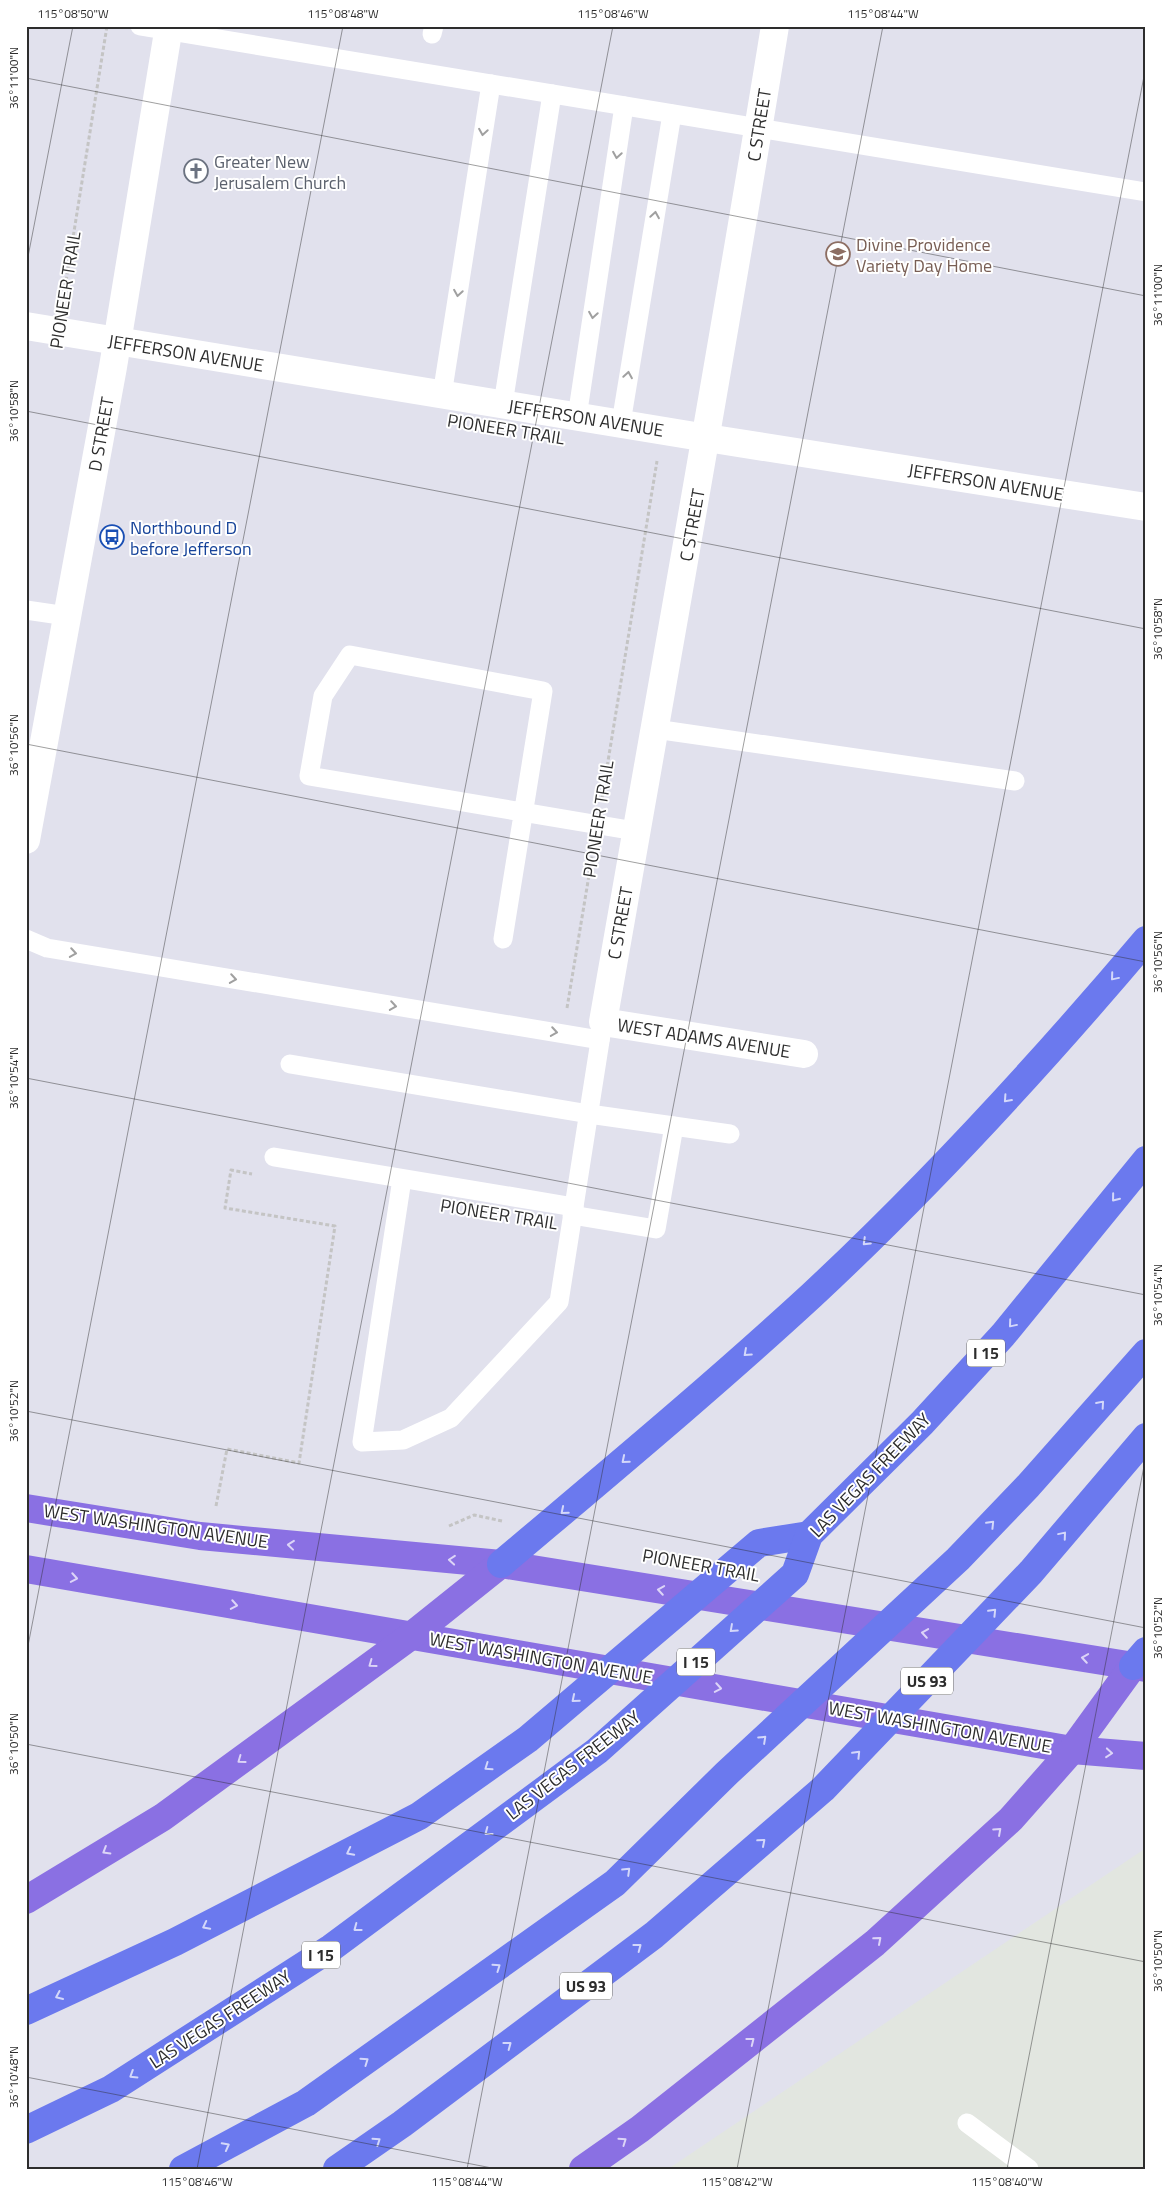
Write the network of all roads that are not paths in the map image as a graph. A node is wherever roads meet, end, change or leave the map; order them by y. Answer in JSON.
{"nodes":[{"id":1,"x":140,"y":26,"type":"edge"},
{"id":2,"x":775,"y":26,"type":"edge"},
{"id":3,"x":169,"y":29,"type":"edge"},
{"id":4,"x":491,"y":84,"type":"junction"},
{"id":5,"x":552,"y":94,"type":"junction"},
{"id":6,"x":624,"y":106,"type":"junction"},
{"id":7,"x":672,"y":114,"type":"junction"},
{"id":8,"x":758,"y":128,"type":"junction"},
{"id":9,"x":1146,"y":192,"type":"edge"},
{"id":10,"x":26,"y":326,"type":"edge"},
{"id":11,"x":117,"y":341,"type":"junction"},
{"id":12,"x":442,"y":395,"type":"junction"},
{"id":13,"x":503,"y":404,"type":"junction"},
{"id":14,"x":577,"y":417,"type":"junction"},
{"id":15,"x":621,"y":424,"type":"junction"},
{"id":16,"x":707,"y":438,"type":"junction"},
{"id":17,"x":1146,"y":507,"type":"edge"},
{"id":18,"x":26,"y":610,"type":"edge"},
{"id":19,"x":67,"y":616,"type":"junction"},
{"id":20,"x":655,"y":729,"type":"junction"},
{"id":21,"x":1015,"y":782,"type":"dead end"},
{"id":22,"x":522,"y":813,"type":"junction"},
{"id":23,"x":635,"y":831,"type":"junction"},
{"id":24,"x":26,"y":840,"type":"edge"},
{"id":25,"x":26,"y":939,"type":"edge"},
{"id":26,"x":503,"y":939,"type":"dead end"},
{"id":27,"x":1146,"y":940,"type":"edge"},
{"id":28,"x":600,"y":1038,"type":"junction"},
{"id":29,"x":804,"y":1054,"type":"dead end"},
{"id":30,"x":290,"y":1064,"type":"dead end"},
{"id":31,"x":588,"y":1114,"type":"junction"},
{"id":32,"x":674,"y":1126,"type":"junction"},
{"id":33,"x":730,"y":1134,"type":"dead end"},
{"id":34,"x":274,"y":1157,"type":"dead end"},
{"id":35,"x":1146,"y":1160,"type":"edge"},
{"id":36,"x":402,"y":1179,"type":"junction"},
{"id":37,"x":572,"y":1216,"type":"junction"},
{"id":38,"x":1146,"y":1353,"type":"edge"},
{"id":39,"x":1146,"y":1437,"type":"edge"},
{"id":40,"x":26,"y":1508,"type":"edge"},
{"id":41,"x":810,"y":1534,"type":"junction"},
{"id":42,"x":501,"y":1564,"type":"junction"},
{"id":43,"x":26,"y":1569,"type":"edge"},
{"id":44,"x":411,"y":1636,"type":"junction"},
{"id":45,"x":1142,"y":1662,"type":"edge"},
{"id":46,"x":1072,"y":1750,"type":"junction"},
{"id":47,"x":1146,"y":1756,"type":"edge"},
{"id":48,"x":26,"y":1900,"type":"edge"},
{"id":49,"x":26,"y":2011,"type":"edge"},
{"id":50,"x":967,"y":2123,"type":"dead end"},
{"id":51,"x":26,"y":2130,"type":"edge"},
{"id":52,"x":183,"y":2169,"type":"edge"},
{"id":53,"x":337,"y":2169,"type":"edge"},
{"id":54,"x":583,"y":2169,"type":"edge"},
{"id":55,"x":1029,"y":2169,"type":"edge"}],
"edges":[{"from":1,"to":3,"type":"lane"},
{"from":2,"to":8,"type":"street","name":"C STREET"},
{"from":3,"to":4,"type":"lane"},
{"from":3,"to":11,"type":"street","name":"D STREET"},
{"from":4,"to":5,"type":"lane"},
{"from":4,"to":12,"type":"lane","one_way":true},
{"from":5,"to":6,"type":"lane"},
{"from":5,"to":13,"type":"lane"},
{"from":6,"to":7,"type":"lane"},
{"from":6,"to":14,"type":"lane","one_way":true},
{"from":7,"to":8,"type":"lane"},
{"from":15,"to":7,"type":"lane","one_way":true},
{"from":8,"to":9,"type":"lane"},
{"from":8,"to":16,"type":"street","name":"C STREET"},
{"from":10,"to":11,"type":"street","name":"JEFFERSON AVENUE"},
{"from":11,"to":12,"type":"street","name":"JEFFERSON AVENUE"},
{"from":11,"to":19,"type":"street","name":"D STREET"},
{"from":12,"to":13,"type":"street","name":"JEFFERSON AVENUE"},
{"from":13,"to":14,"type":"street","name":"JEFFERSON AVENUE"},
{"from":14,"to":15,"type":"street","name":"JEFFERSON AVENUE"},
{"from":15,"to":16,"type":"street","name":"JEFFERSON AVENUE"},
{"from":16,"to":17,"type":"street","name":"JEFFERSON AVENUE"},
{"from":16,"to":20,"type":"street","name":"C STREET"},
{"from":18,"to":19,"type":"lane"},
{"from":19,"to":24,"type":"street","name":"D STREET"},
{"from":20,"to":21,"type":"lane"},
{"from":20,"to":23,"type":"street","name":"C STREET"},
{"from":22,"to":22,"type":"lane"},
{"from":22,"to":23,"type":"lane"},
{"from":22,"to":26,"type":"lane"},
{"from":23,"to":28,"type":"street","name":"C STREET"},
{"from":25,"to":28,"type":"lane","one_way":true},
{"from":27,"to":42,"type":"highway","one_way":true},
{"from":28,"to":29,"type":"street","name":"WEST ADAMS AVENUE"},
{"from":28,"to":31,"type":"lane","name":"PIONEER TRAIL"},
{"from":30,"to":31,"type":"lane"},
{"from":31,"to":32,"type":"lane"},
{"from":31,"to":37,"type":"lane","name":"PIONEER TRAIL"},
{"from":32,"to":33,"type":"lane"},
{"from":32,"to":37,"type":"lane"},
{"from":34,"to":36,"type":"lane"},
{"from":35,"to":41,"type":"highway","name":"LAS VEGAS FREEWAY","number":"I 15","one_way":true},
{"from":36,"to":37,"type":"lane"},
{"from":36,"to":37,"type":"lane","name":"PIONEER TRAIL"},
{"from":52,"to":38,"type":"highway","one_way":true},
{"from":53,"to":39,"type":"highway","number":"US 93","one_way":true},
{"from":42,"to":40,"type":"main road","name":"WEST WASHINGTON AVENUE","one_way":true},
{"from":41,"to":49,"type":"highway","one_way":true},
{"from":41,"to":51,"type":"highway","name":"LAS VEGAS FREEWAY","number":"I 15","one_way":true},
{"from":42,"to":44,"type":"main road"},
{"from":45,"to":42,"type":"main road","name":"WEST WASHINGTON AVENUE","one_way":true},
{"from":43,"to":44,"type":"main road","name":"WEST WASHINGTON AVENUE","one_way":true},
{"from":44,"to":46,"type":"main road","name":"WEST WASHINGTON AVENUE","one_way":true},
{"from":44,"to":48,"type":"main road","one_way":true},
{"from":45,"to":46,"type":"main road"},
{"from":46,"to":47,"type":"main road","name":"WEST WASHINGTON AVENUE","one_way":true},
{"from":54,"to":46,"type":"main road","one_way":true},
{"from":50,"to":55,"type":"lane"}]}
